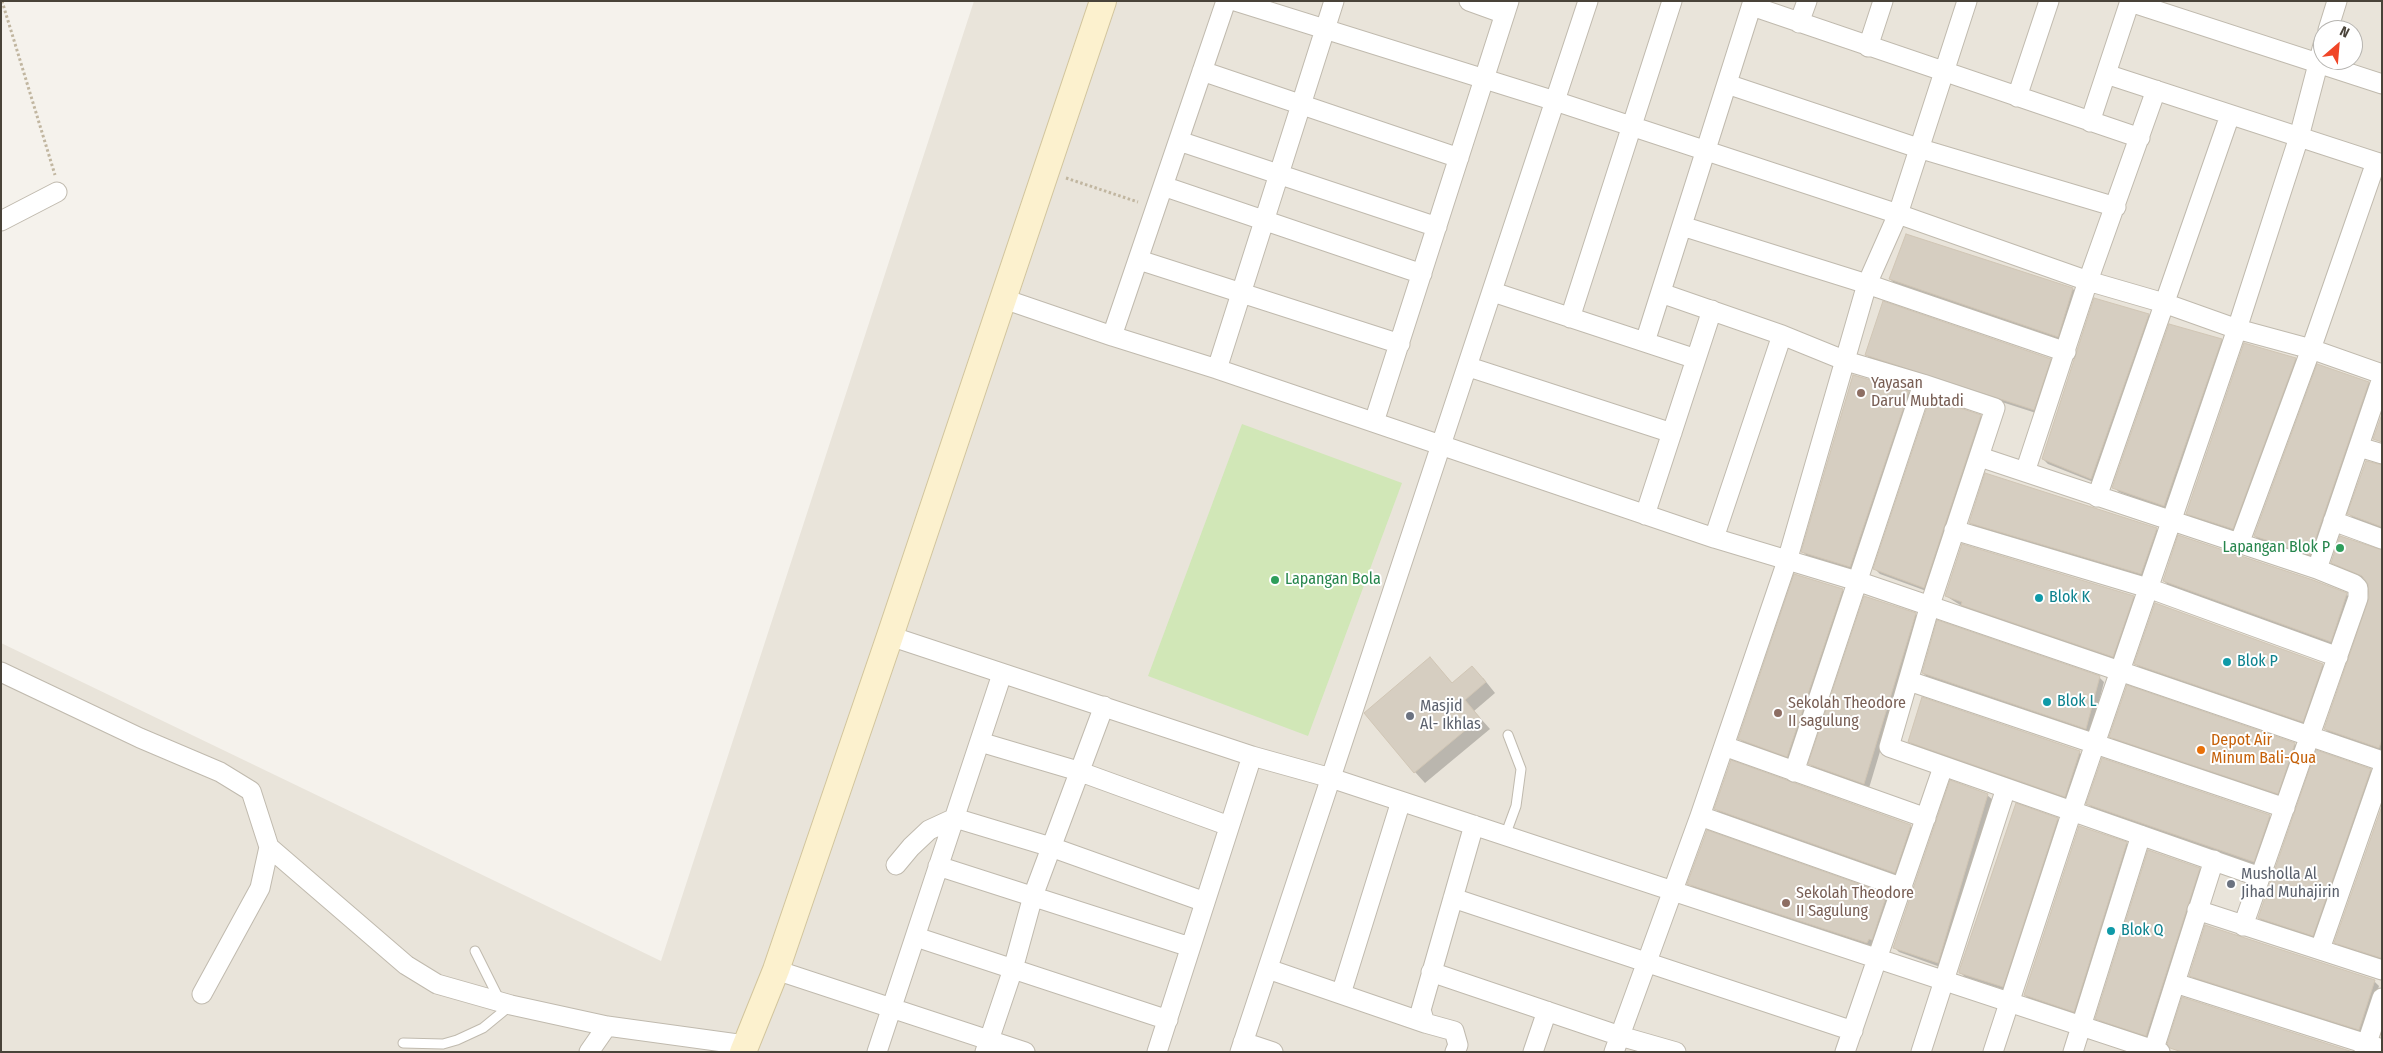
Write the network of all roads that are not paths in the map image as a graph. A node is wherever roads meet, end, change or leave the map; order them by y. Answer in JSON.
{"nodes":[{"id":1,"x":1103,"y":1,"type":"edge"},
{"id":2,"x":1226,"y":1,"type":"edge"},
{"id":3,"x":1235,"y":1,"type":"edge"},
{"id":4,"x":1334,"y":1,"type":"edge"},
{"id":5,"x":1469,"y":1,"type":"edge"},
{"id":6,"x":1588,"y":1,"type":"edge"},
{"id":7,"x":1672,"y":1,"type":"edge"},
{"id":8,"x":1807,"y":1,"type":"edge"},
{"id":9,"x":1883,"y":1,"type":"edge"},
{"id":10,"x":1967,"y":1,"type":"edge"},
{"id":11,"x":2048,"y":1,"type":"edge"},
{"id":12,"x":2337,"y":1,"type":"edge"},
{"id":13,"x":2130,"y":2,"type":"edge"},
{"id":14,"x":1752,"y":4,"type":"edge"},
{"id":15,"x":1507,"y":8,"type":"edge"},
{"id":16,"x":2331,"y":20,"type":"edge"},
{"id":17,"x":1800,"y":23,"type":"junction"},
{"id":18,"x":1326,"y":29,"type":"junction"},
{"id":19,"x":1868,"y":47,"type":"junction"},
{"id":20,"x":2313,"y":62,"type":"edge"},
{"id":21,"x":2315,"y":70,"type":"edge"},
{"id":22,"x":2339,"y":70,"type":"edge"},
{"id":23,"x":1202,"y":71,"type":"junction"},
{"id":24,"x":1942,"y":72,"type":"junction"},
{"id":25,"x":2106,"y":74,"type":"junction"},
{"id":26,"x":1484,"y":80,"type":"junction"},
{"id":27,"x":1727,"y":84,"type":"junction"},
{"id":28,"x":2382,"y":84,"type":"edge"},
{"id":29,"x":2156,"y":90,"type":"junction"},
{"id":30,"x":2017,"y":97,"type":"junction"},
{"id":31,"x":1555,"y":101,"type":"junction"},
{"id":32,"x":1302,"y":104,"type":"junction"},
{"id":33,"x":2230,"y":114,"type":"junction"},
{"id":34,"x":2090,"y":122,"type":"junction"},
{"id":35,"x":1631,"y":127,"type":"junction"},
{"id":36,"x":2298,"y":137,"type":"junction"},
{"id":37,"x":2140,"y":138,"type":"junction"},
{"id":38,"x":1179,"y":141,"type":"junction"},
{"id":39,"x":1918,"y":148,"type":"junction"},
{"id":40,"x":1706,"y":151,"type":"junction"},
{"id":41,"x":1459,"y":158,"type":"junction"},
{"id":42,"x":2379,"y":163,"type":"edge"},
{"id":43,"x":1280,"y":174,"type":"junction"},
{"id":44,"x":1164,"y":186,"type":"junction"},
{"id":45,"x":57,"y":192,"type":"road end"},
{"id":46,"x":2116,"y":207,"type":"junction"},
{"id":47,"x":1898,"y":214,"type":"junction"},
{"id":48,"x":1265,"y":220,"type":"junction"},
{"id":49,"x":1,"y":221,"type":"edge"},
{"id":50,"x":1682,"y":226,"type":"junction"},
{"id":51,"x":1437,"y":227,"type":"junction"},
{"id":52,"x":1138,"y":260,"type":"junction"},
{"id":53,"x":1422,"y":274,"type":"junction"},
{"id":54,"x":2088,"y":282,"type":"junction"},
{"id":55,"x":1867,"y":284,"type":"junction"},
{"id":56,"x":1242,"y":292,"type":"junction"},
{"id":57,"x":1493,"y":292,"type":"junction"},
{"id":58,"x":1661,"y":293,"type":"junction"},
{"id":59,"x":1004,"y":299,"type":"junction"},
{"id":60,"x":2164,"y":304,"type":"junction"},
{"id":61,"x":1712,"y":310,"type":"junction"},
{"id":62,"x":1570,"y":318,"type":"junction"},
{"id":63,"x":2238,"y":329,"type":"junction"},
{"id":64,"x":1782,"y":334,"type":"junction"},
{"id":65,"x":1112,"y":336,"type":"junction"},
{"id":66,"x":1645,"y":342,"type":"junction"},
{"id":67,"x":1400,"y":344,"type":"junction"},
{"id":68,"x":2311,"y":349,"type":"junction"},
{"id":69,"x":2066,"y":352,"type":"junction"},
{"id":70,"x":1696,"y":358,"type":"junction"},
{"id":71,"x":1846,"y":361,"type":"junction"},
{"id":72,"x":1469,"y":367,"type":"junction"},
{"id":73,"x":1217,"y":369,"type":"junction"},
{"id":74,"x":2382,"y":374,"type":"edge"},
{"id":75,"x":2382,"y":378,"type":"edge"},
{"id":76,"x":1923,"y":384,"type":"junction"},
{"id":77,"x":1374,"y":422,"type":"junction"},
{"id":78,"x":1672,"y":433,"type":"junction"},
{"id":79,"x":1443,"y":445,"type":"junction"},
{"id":80,"x":2359,"y":447,"type":"junction"},
{"id":81,"x":2382,"y":454,"type":"edge"},
{"id":82,"x":1980,"y":457,"type":"junction"},
{"id":83,"x":2025,"y":472,"type":"junction"},
{"id":84,"x":2097,"y":497,"type":"junction"},
{"id":85,"x":1645,"y":515,"type":"junction"},
{"id":86,"x":2173,"y":522,"type":"junction"},
{"id":87,"x":2333,"y":522,"type":"junction"},
{"id":88,"x":1954,"y":530,"type":"junction"},
{"id":89,"x":1714,"y":538,"type":"junction"},
{"id":90,"x":2382,"y":539,"type":"edge"},
{"id":91,"x":2239,"y":544,"type":"junction"},
{"id":92,"x":1787,"y":561,"type":"junction"},
{"id":93,"x":2317,"y":569,"type":"junction"},
{"id":94,"x":1857,"y":580,"type":"junction"},
{"id":95,"x":2148,"y":588,"type":"junction"},
{"id":96,"x":1930,"y":605,"type":"junction"},
{"id":97,"x":890,"y":636,"type":"junction"},
{"id":98,"x":2338,"y":657,"type":"junction"},
{"id":99,"x":2119,"y":670,"type":"junction"},
{"id":100,"x":1,"y":672,"type":"edge"},
{"id":101,"x":1002,"y":674,"type":"junction"},
{"id":102,"x":1909,"y":681,"type":"junction"},
{"id":103,"x":1104,"y":706,"type":"junction"},
{"id":104,"x":1508,"y":735,"type":"dead end"},
{"id":105,"x":2310,"y":737,"type":"junction"},
{"id":106,"x":980,"y":742,"type":"junction"},
{"id":107,"x":2096,"y":744,"type":"junction"},
{"id":108,"x":1724,"y":746,"type":"junction"},
{"id":109,"x":1252,"y":756,"type":"junction"},
{"id":110,"x":2382,"y":761,"type":"edge"},
{"id":111,"x":1943,"y":767,"type":"junction"},
{"id":112,"x":2382,"y":770,"type":"edge"},
{"id":113,"x":1078,"y":771,"type":"junction"},
{"id":114,"x":1794,"y":772,"type":"junction"},
{"id":115,"x":1331,"y":778,"type":"junction"},
{"id":116,"x":2006,"y":788,"type":"junction"},
{"id":117,"x":1400,"y":801,"type":"junction"},
{"id":118,"x":2285,"y":808,"type":"junction"},
{"id":119,"x":2072,"y":811,"type":"junction"},
{"id":120,"x":1700,"y":816,"type":"junction"},
{"id":121,"x":955,"y":818,"type":"junction"},
{"id":122,"x":1926,"y":818,"type":"junction"},
{"id":123,"x":1474,"y":825,"type":"junction"},
{"id":124,"x":1229,"y":826,"type":"junction"},
{"id":125,"x":2141,"y":835,"type":"junction"},
{"id":126,"x":1506,"y":836,"type":"junction"},
{"id":127,"x":269,"y":847,"type":"junction"},
{"id":128,"x":1051,"y":847,"type":"junction"},
{"id":129,"x":2214,"y":860,"type":"junction"},
{"id":130,"x":896,"y":866,"type":"dead end"},
{"id":131,"x":938,"y":866,"type":"junction"},
{"id":132,"x":2260,"y":877,"type":"junction"},
{"id":133,"x":1902,"y":888,"type":"junction"},
{"id":134,"x":1673,"y":891,"type":"junction"},
{"id":135,"x":1033,"y":896,"type":"junction"},
{"id":136,"x":1453,"y":898,"type":"junction"},
{"id":137,"x":1205,"y":902,"type":"junction"},
{"id":138,"x":2198,"y":910,"type":"junction"},
{"id":139,"x":2242,"y":926,"type":"junction"},
{"id":140,"x":916,"y":937,"type":"junction"},
{"id":141,"x":1190,"y":947,"type":"junction"},
{"id":142,"x":2320,"y":949,"type":"junction"},
{"id":143,"x":475,"y":951,"type":"dead end"},
{"id":144,"x":1879,"y":957,"type":"junction"},
{"id":145,"x":1647,"y":962,"type":"junction"},
{"id":146,"x":1013,"y":969,"type":"junction"},
{"id":147,"x":1268,"y":969,"type":"junction"},
{"id":148,"x":776,"y":970,"type":"junction"},
{"id":149,"x":2382,"y":970,"type":"edge"},
{"id":150,"x":1431,"y":972,"type":"junction"},
{"id":151,"x":1943,"y":979,"type":"junction"},
{"id":152,"x":2174,"y":983,"type":"junction"},
{"id":153,"x":202,"y":994,"type":"dead end"},
{"id":154,"x":1341,"y":994,"type":"junction"},
{"id":155,"x":2382,"y":998,"type":"edge"},
{"id":156,"x":2009,"y":1001,"type":"junction"},
{"id":157,"x":505,"y":1003,"type":"junction"},
{"id":158,"x":891,"y":1008,"type":"junction"},
{"id":159,"x":1546,"y":1011,"type":"junction"},
{"id":160,"x":1168,"y":1020,"type":"junction"},
{"id":161,"x":1425,"y":1023,"type":"junction"},
{"id":162,"x":608,"y":1026,"type":"junction"},
{"id":163,"x":2082,"y":1027,"type":"junction"},
{"id":164,"x":1853,"y":1031,"type":"junction"},
{"id":165,"x":402,"y":1043,"type":"dead end"},
{"id":166,"x":1617,"y":1044,"type":"edge"},
{"id":167,"x":987,"y":1046,"type":"edge"},
{"id":168,"x":1242,"y":1047,"type":"edge"},
{"id":169,"x":744,"y":1048,"type":"edge"},
{"id":170,"x":2371,"y":1048,"type":"edge"},
{"id":171,"x":2155,"y":1051,"type":"edge"},
{"id":172,"x":589,"y":1052,"type":"edge"},
{"id":173,"x":877,"y":1052,"type":"edge"},
{"id":174,"x":1025,"y":1052,"type":"edge"},
{"id":175,"x":1157,"y":1052,"type":"edge"},
{"id":176,"x":1273,"y":1052,"type":"edge"},
{"id":177,"x":1456,"y":1052,"type":"edge"},
{"id":178,"x":1533,"y":1052,"type":"edge"},
{"id":179,"x":1676,"y":1052,"type":"edge"},
{"id":180,"x":1845,"y":1052,"type":"edge"},
{"id":181,"x":1920,"y":1052,"type":"edge"},
{"id":182,"x":1993,"y":1052,"type":"edge"},
{"id":183,"x":2073,"y":1052,"type":"edge"}],
"edges":[{"from":1,"to":59,"type":"street"},
{"from":2,"to":23,"type":"street"},
{"from":3,"to":18,"type":"street"},
{"from":4,"to":18,"type":"street"},
{"from":5,"to":15,"type":"street"},
{"from":6,"to":31,"type":"street"},
{"from":7,"to":35,"type":"street"},
{"from":8,"to":17,"type":"street"},
{"from":9,"to":19,"type":"street"},
{"from":10,"to":24,"type":"street"},
{"from":11,"to":30,"type":"street"},
{"from":12,"to":16,"type":"street"},
{"from":13,"to":20,"type":"street"},
{"from":13,"to":25,"type":"street"},
{"from":14,"to":17,"type":"street"},
{"from":14,"to":27,"type":"street"},
{"from":15,"to":26,"type":"street"},
{"from":17,"to":19,"type":"street"},
{"from":18,"to":26,"type":"street"},
{"from":18,"to":32,"type":"street"},
{"from":19,"to":24,"type":"street"},
{"from":21,"to":36,"type":"street"},
{"from":22,"to":28,"type":"street"},
{"from":23,"to":32,"type":"street"},
{"from":23,"to":38,"type":"street"},
{"from":24,"to":30,"type":"street"},
{"from":24,"to":39,"type":"street"},
{"from":25,"to":29,"type":"street"},
{"from":25,"to":34,"type":"street"},
{"from":26,"to":31,"type":"street"},
{"from":26,"to":41,"type":"street"},
{"from":27,"to":39,"type":"street"},
{"from":27,"to":40,"type":"street"},
{"from":29,"to":33,"type":"street"},
{"from":29,"to":37,"type":"street"},
{"from":30,"to":34,"type":"street"},
{"from":31,"to":35,"type":"street"},
{"from":31,"to":57,"type":"street"},
{"from":32,"to":41,"type":"street"},
{"from":32,"to":43,"type":"street"},
{"from":33,"to":36,"type":"street"},
{"from":33,"to":60,"type":"street"},
{"from":34,"to":37,"type":"street"},
{"from":35,"to":40,"type":"street"},
{"from":35,"to":62,"type":"street"},
{"from":36,"to":42,"type":"street"},
{"from":36,"to":63,"type":"street"},
{"from":37,"to":46,"type":"street"},
{"from":38,"to":43,"type":"street"},
{"from":38,"to":44,"type":"street"},
{"from":39,"to":46,"type":"street"},
{"from":39,"to":47,"type":"street"},
{"from":40,"to":47,"type":"street"},
{"from":40,"to":50,"type":"street"},
{"from":41,"to":51,"type":"street"},
{"from":42,"to":68,"type":"street"},
{"from":43,"to":48,"type":"street"},
{"from":43,"to":51,"type":"street"},
{"from":44,"to":48,"type":"street"},
{"from":44,"to":52,"type":"street"},
{"from":45,"to":49,"type":"street"},
{"from":46,"to":54,"type":"street"},
{"from":47,"to":54,"type":"street"},
{"from":47,"to":55,"type":"street"},
{"from":48,"to":53,"type":"street"},
{"from":48,"to":56,"type":"street"},
{"from":50,"to":55,"type":"street"},
{"from":50,"to":58,"type":"street"},
{"from":51,"to":53,"type":"street"},
{"from":52,"to":56,"type":"street"},
{"from":52,"to":65,"type":"street"},
{"from":53,"to":67,"type":"street"},
{"from":54,"to":60,"type":"street"},
{"from":54,"to":69,"type":"street"},
{"from":55,"to":69,"type":"street"},
{"from":55,"to":71,"type":"street"},
{"from":56,"to":67,"type":"street"},
{"from":56,"to":73,"type":"street"},
{"from":57,"to":62,"type":"street"},
{"from":57,"to":72,"type":"street"},
{"from":58,"to":61,"type":"street"},
{"from":58,"to":66,"type":"street"},
{"from":59,"to":65,"type":"street"},
{"from":59,"to":97,"type":"street"},
{"from":60,"to":63,"type":"street"},
{"from":60,"to":84,"type":"street"},
{"from":61,"to":64,"type":"street"},
{"from":61,"to":70,"type":"street"},
{"from":62,"to":66,"type":"street"},
{"from":63,"to":68,"type":"street"},
{"from":63,"to":86,"type":"street"},
{"from":64,"to":71,"type":"street"},
{"from":64,"to":89,"type":"street"},
{"from":65,"to":73,"type":"street"},
{"from":66,"to":70,"type":"street"},
{"from":67,"to":77,"type":"street"},
{"from":68,"to":74,"type":"street"},
{"from":68,"to":91,"type":"street"},
{"from":69,"to":83,"type":"street"},
{"from":70,"to":78,"type":"street"},
{"from":71,"to":76,"type":"street"},
{"from":71,"to":92,"type":"street"},
{"from":72,"to":78,"type":"street"},
{"from":72,"to":79,"type":"street"},
{"from":73,"to":77,"type":"street"},
{"from":75,"to":80,"type":"street"},
{"from":76,"to":82,"type":"street"},
{"from":76,"to":94,"type":"street"},
{"from":77,"to":79,"type":"street"},
{"from":78,"to":85,"type":"street"},
{"from":79,"to":85,"type":"street"},
{"from":79,"to":115,"type":"street"},
{"from":80,"to":81,"type":"street"},
{"from":80,"to":87,"type":"street"},
{"from":82,"to":83,"type":"street"},
{"from":82,"to":88,"type":"street"},
{"from":83,"to":84,"type":"street"},
{"from":84,"to":86,"type":"street"},
{"from":85,"to":89,"type":"street"},
{"from":86,"to":91,"type":"street"},
{"from":86,"to":95,"type":"street"},
{"from":87,"to":90,"type":"street"},
{"from":87,"to":93,"type":"street"},
{"from":88,"to":95,"type":"street"},
{"from":88,"to":96,"type":"street"},
{"from":89,"to":92,"type":"street"},
{"from":91,"to":93,"type":"street"},
{"from":92,"to":94,"type":"street"},
{"from":92,"to":108,"type":"street"},
{"from":93,"to":98,"type":"street"},
{"from":94,"to":96,"type":"street"},
{"from":94,"to":114,"type":"street"},
{"from":95,"to":98,"type":"street"},
{"from":95,"to":99,"type":"street"},
{"from":96,"to":99,"type":"street"},
{"from":96,"to":102,"type":"street"},
{"from":97,"to":101,"type":"street"},
{"from":97,"to":148,"type":"street"},
{"from":98,"to":105,"type":"street"},
{"from":99,"to":105,"type":"street"},
{"from":99,"to":107,"type":"street"},
{"from":100,"to":127,"type":"street"},
{"from":101,"to":103,"type":"street"},
{"from":101,"to":106,"type":"street"},
{"from":102,"to":107,"type":"street"},
{"from":102,"to":111,"type":"street"},
{"from":103,"to":109,"type":"street"},
{"from":103,"to":113,"type":"street"},
{"from":104,"to":126,"type":"lane"},
{"from":105,"to":110,"type":"street"},
{"from":105,"to":118,"type":"street"},
{"from":106,"to":113,"type":"street"},
{"from":106,"to":121,"type":"street"},
{"from":107,"to":118,"type":"street"},
{"from":107,"to":119,"type":"street"},
{"from":108,"to":114,"type":"street"},
{"from":108,"to":120,"type":"street"},
{"from":109,"to":115,"type":"street"},
{"from":109,"to":124,"type":"street"},
{"from":111,"to":116,"type":"street"},
{"from":111,"to":122,"type":"street"},
{"from":112,"to":142,"type":"street"},
{"from":113,"to":124,"type":"street"},
{"from":113,"to":128,"type":"street"},
{"from":114,"to":122,"type":"street"},
{"from":115,"to":117,"type":"street"},
{"from":115,"to":147,"type":"street"},
{"from":116,"to":119,"type":"street"},
{"from":116,"to":151,"type":"street"},
{"from":117,"to":123,"type":"street"},
{"from":117,"to":154,"type":"street"},
{"from":118,"to":132,"type":"street"},
{"from":119,"to":125,"type":"street"},
{"from":119,"to":156,"type":"street"},
{"from":120,"to":133,"type":"street"},
{"from":120,"to":134,"type":"street"},
{"from":121,"to":128,"type":"street"},
{"from":121,"to":130,"type":"street"},
{"from":121,"to":131,"type":"street"},
{"from":122,"to":133,"type":"street"},
{"from":123,"to":126,"type":"street"},
{"from":123,"to":136,"type":"street"},
{"from":124,"to":137,"type":"street"},
{"from":125,"to":129,"type":"street"},
{"from":125,"to":163,"type":"street"},
{"from":126,"to":134,"type":"street"},
{"from":127,"to":153,"type":"street"},
{"from":127,"to":157,"type":"street"},
{"from":128,"to":135,"type":"street"},
{"from":128,"to":137,"type":"street"},
{"from":129,"to":132,"type":"street"},
{"from":129,"to":138,"type":"street"},
{"from":131,"to":135,"type":"street"},
{"from":131,"to":140,"type":"street"},
{"from":132,"to":139,"type":"street"},
{"from":133,"to":144,"type":"street"},
{"from":134,"to":144,"type":"street"},
{"from":134,"to":145,"type":"street"},
{"from":135,"to":141,"type":"street"},
{"from":135,"to":146,"type":"street"},
{"from":136,"to":145,"type":"street"},
{"from":136,"to":150,"type":"street"},
{"from":137,"to":141,"type":"street"},
{"from":138,"to":139,"type":"street"},
{"from":138,"to":152,"type":"street"},
{"from":139,"to":142,"type":"street"},
{"from":140,"to":146,"type":"street"},
{"from":140,"to":158,"type":"street"},
{"from":141,"to":160,"type":"street"},
{"from":142,"to":149,"type":"street"},
{"from":143,"to":157,"type":"lane"},
{"from":144,"to":151,"type":"street"},
{"from":144,"to":164,"type":"street"},
{"from":145,"to":164,"type":"street"},
{"from":145,"to":166,"type":"street"},
{"from":146,"to":160,"type":"street"},
{"from":146,"to":167,"type":"street"},
{"from":147,"to":154,"type":"street"},
{"from":147,"to":168,"type":"street"},
{"from":148,"to":158,"type":"street"},
{"from":148,"to":169,"type":"street"},
{"from":150,"to":159,"type":"street"},
{"from":150,"to":161,"type":"street"},
{"from":151,"to":156,"type":"street"},
{"from":151,"to":181,"type":"street"},
{"from":152,"to":170,"type":"street"},
{"from":152,"to":171,"type":"street"},
{"from":154,"to":161,"type":"street"},
{"from":155,"to":170,"type":"street"},
{"from":156,"to":163,"type":"street"},
{"from":156,"to":182,"type":"street"},
{"from":157,"to":162,"type":"street"},
{"from":157,"to":165,"type":"lane"},
{"from":158,"to":167,"type":"street"},
{"from":158,"to":173,"type":"street"},
{"from":159,"to":166,"type":"street"},
{"from":159,"to":178,"type":"street"},
{"from":160,"to":175,"type":"street"},
{"from":161,"to":177,"type":"street"},
{"from":162,"to":169,"type":"street"},
{"from":162,"to":172,"type":"street"},
{"from":163,"to":171,"type":"street"},
{"from":163,"to":183,"type":"street"},
{"from":164,"to":180,"type":"street"},
{"from":166,"to":179,"type":"street"},
{"from":167,"to":174,"type":"street"},
{"from":168,"to":176,"type":"street"}]}
